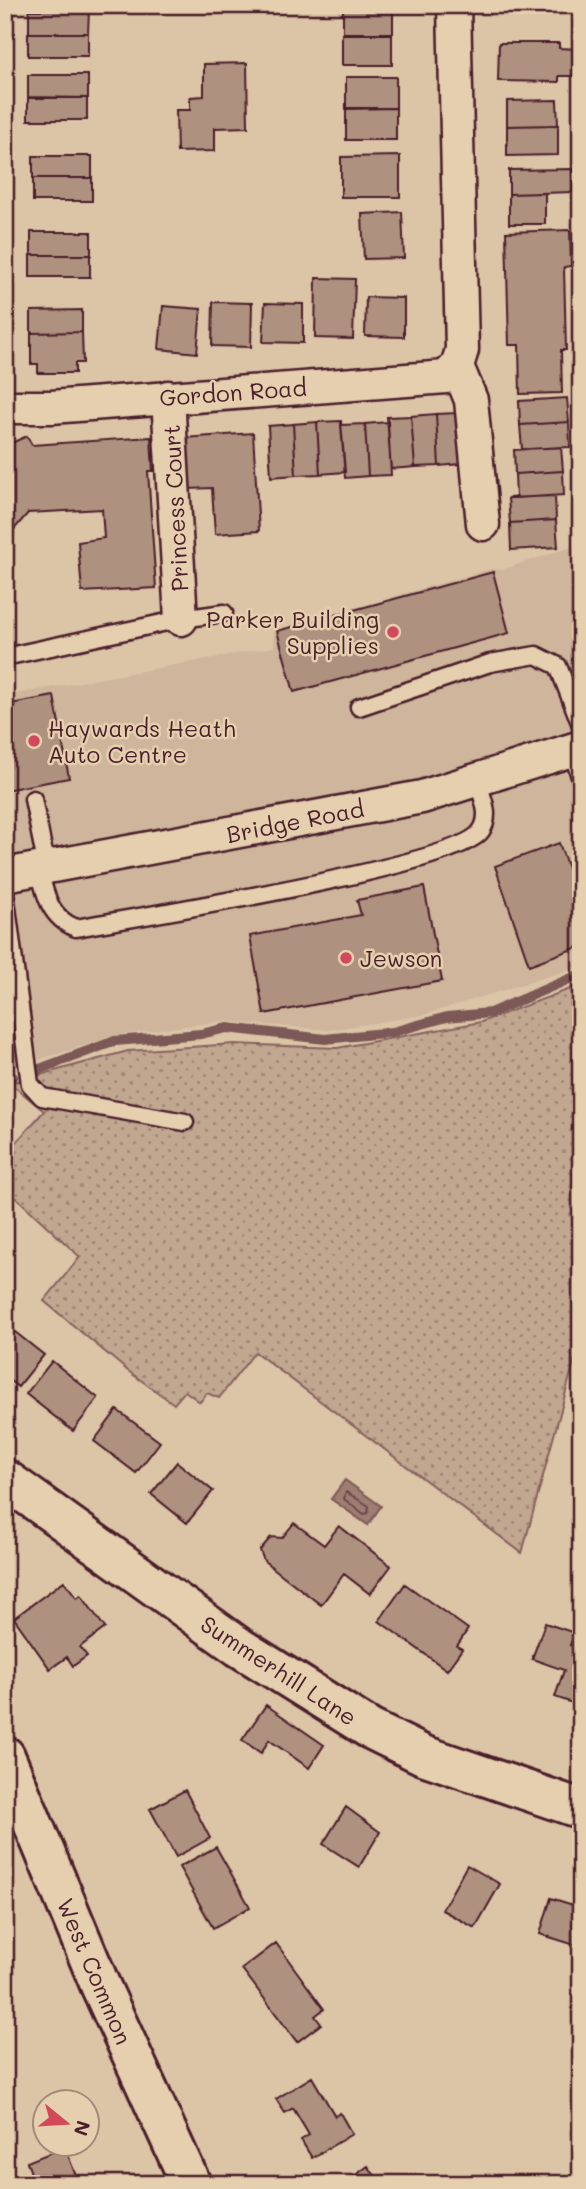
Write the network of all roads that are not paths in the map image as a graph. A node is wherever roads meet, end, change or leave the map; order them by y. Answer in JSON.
{"nodes":[{"id":1,"x":454,"y":5,"type":"edge"},
{"id":2,"x":457,"y":366,"type":"junction"},
{"id":3,"x":168,"y":397,"type":"junction"},
{"id":4,"x":5,"y":407,"type":"edge"},
{"id":5,"x":483,"y":524,"type":"dead end"},
{"id":6,"x":224,"y":613,"type":"dead end"},
{"id":7,"x":181,"y":619,"type":"junction"},
{"id":8,"x":14,"y":655,"type":"dead end"},
{"id":9,"x":359,"y":707,"type":"dead end"},
{"id":10,"x":578,"y":741,"type":"edge"},
{"id":11,"x":477,"y":780,"type":"junction"},
{"id":12,"x":581,"y":780,"type":"edge"},
{"id":13,"x":33,"y":799,"type":"dead end"},
{"id":14,"x":43,"y":869,"type":"junction"},
{"id":15,"x":5,"y":875,"type":"edge"},
{"id":16,"x":5,"y":892,"type":"edge"},
{"id":17,"x":185,"y":1122,"type":"dead end"},
{"id":18,"x":5,"y":1479,"type":"edge"},
{"id":19,"x":5,"y":1756,"type":"edge"},
{"id":20,"x":581,"y":1809,"type":"edge"},
{"id":21,"x":191,"y":2184,"type":"edge"}],
"edges":[{"from":1,"to":2,"type":"street"},
{"from":2,"to":3,"type":"street","name":"Gordon Road"},
{"from":2,"to":5,"type":"street"},
{"from":3,"to":4,"type":"street","name":"Gordon Road"},
{"from":3,"to":7,"type":"street","name":"Princess Court"},
{"from":6,"to":7,"type":"lane"},
{"from":7,"to":8,"type":"lane"},
{"from":9,"to":10,"type":"lane"},
{"from":10,"to":11,"type":"street","name":"Bridge Road"},
{"from":10,"to":12,"type":"lane"},
{"from":11,"to":14,"type":"street","name":"Bridge Road"},
{"from":11,"to":14,"type":"lane"},
{"from":13,"to":14,"type":"lane"},
{"from":14,"to":15,"type":"street","name":"Bridge Road"},
{"from":16,"to":17,"type":"lane"},
{"from":18,"to":20,"type":"street","name":"Summerhill Lane"},
{"from":19,"to":21,"type":"street","name":"West Common"}]}
